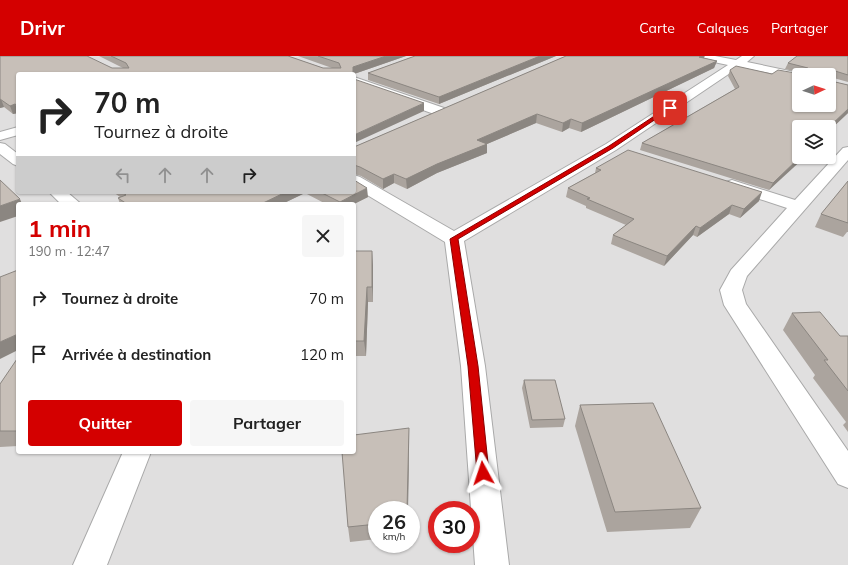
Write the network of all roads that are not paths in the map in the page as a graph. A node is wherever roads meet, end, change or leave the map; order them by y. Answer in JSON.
{"nodes":[{"id":1,"x":699,"y":56,"type":"edge"},
{"id":2,"x":749,"y":56,"type":"edge"},
{"id":3,"x":736,"y":64,"type":"junction"},
{"id":4,"x":367,"y":75,"type":"dead end"},
{"id":5,"x":792,"y":75,"type":"edge"},
{"id":6,"x":356,"y":79,"type":"edge"},
{"id":7,"x":356,"y":81,"type":"edge"},
{"id":8,"x":453,"y":105,"type":"edge"},
{"id":9,"x":439,"y":111,"type":"junction"},
{"id":10,"x":420,"y":120,"type":"edge"},
{"id":11,"x":16,"y":132,"type":"edge"},
{"id":12,"x":0,"y":136,"type":"edge"},
{"id":13,"x":0,"y":147,"type":"edge"},
{"id":14,"x":848,"y":151,"type":"edge"},
{"id":15,"x":16,"y":159,"type":"edge"},
{"id":16,"x":716,"y":180,"type":"edge"},
{"id":17,"x":356,"y":181,"type":"edge"},
{"id":18,"x":60,"y":194,"type":"edge"},
{"id":19,"x":70,"y":202,"type":"edge"},
{"id":20,"x":798,"y":206,"type":"junction"},
{"id":21,"x":454,"y":239,"type":"junction"},
{"id":22,"x":136,"y":454,"type":"edge"},
{"id":23,"x":848,"y":475,"type":"edge"},
{"id":24,"x":90,"y":565,"type":"edge"},
{"id":25,"x":492,"y":565,"type":"edge"}],
"edges":[{"from":1,"to":3,"type":"street"},
{"from":2,"to":3,"type":"street"},
{"from":3,"to":5,"type":"street"},
{"from":3,"to":21,"type":"street"},
{"from":4,"to":6,"type":"street"},
{"from":7,"to":9,"type":"street"},
{"from":8,"to":9,"type":"street"},
{"from":9,"to":10,"type":"street"},
{"from":11,"to":12,"type":"street"},
{"from":13,"to":15,"type":"street"},
{"from":14,"to":20,"type":"street"},
{"from":16,"to":20,"type":"street"},
{"from":17,"to":21,"type":"street"},
{"from":18,"to":19,"type":"street"},
{"from":20,"to":23,"type":"street"},
{"from":21,"to":25,"type":"street"},
{"from":22,"to":24,"type":"street"}]}
